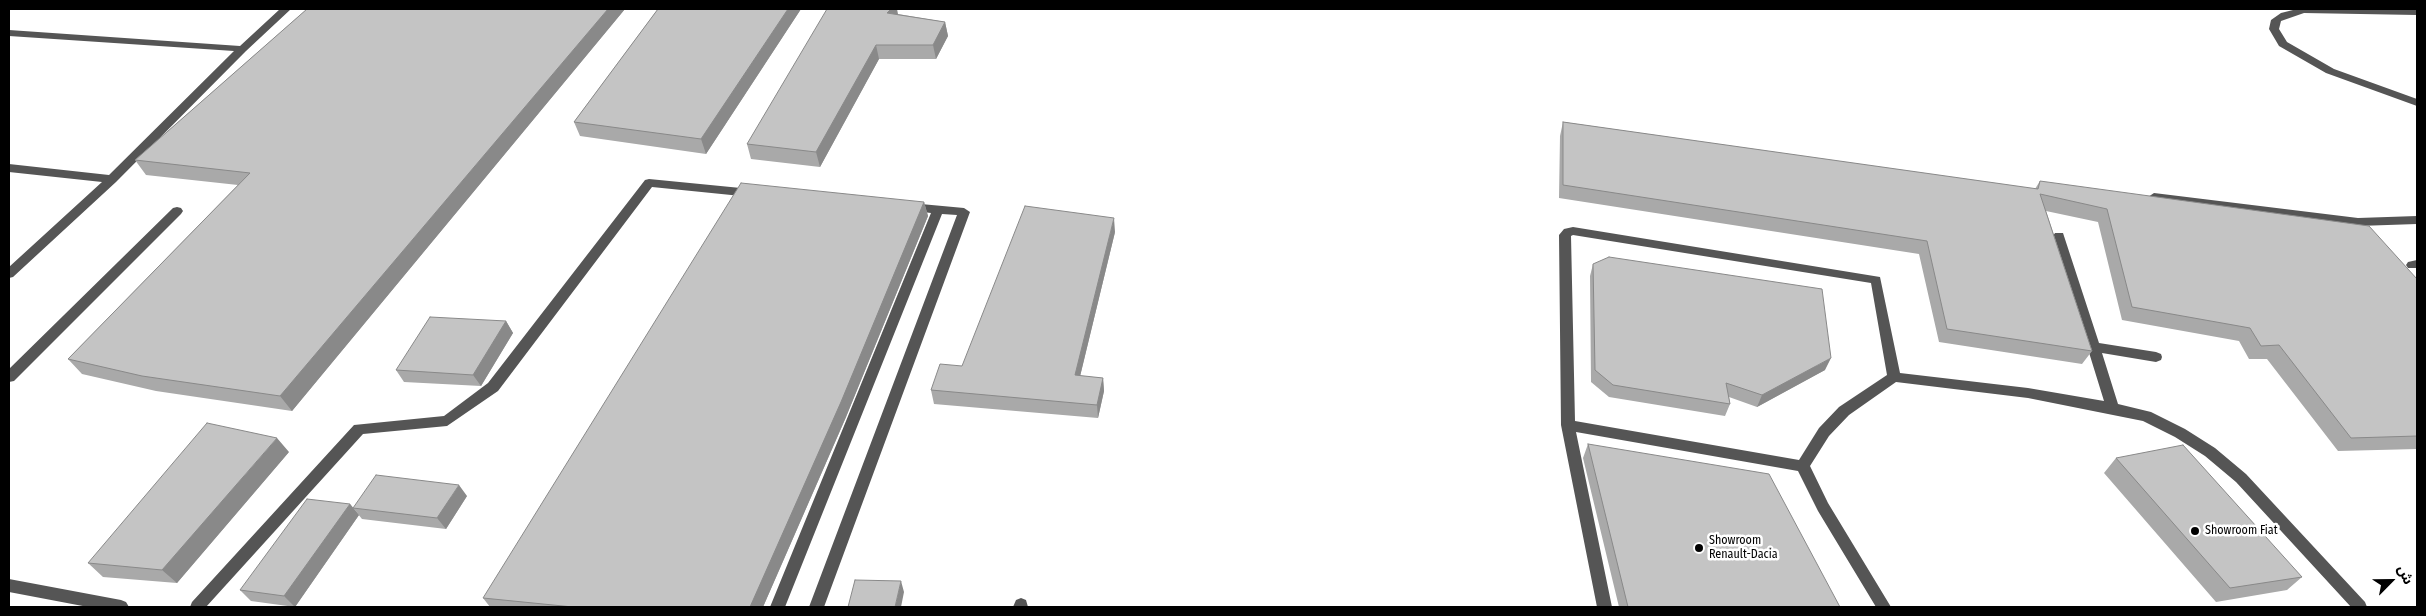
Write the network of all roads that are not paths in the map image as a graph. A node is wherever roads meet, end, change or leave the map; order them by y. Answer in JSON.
{"nodes":[{"id":1,"x":286,"y":9,"type":"edge"},
{"id":2,"x":2417,"y":12,"type":"edge"},
{"id":3,"x":9,"y":33,"type":"edge"},
{"id":4,"x":242,"y":49,"type":"junction"},
{"id":5,"x":2417,"y":104,"type":"edge"},
{"id":6,"x":9,"y":168,"type":"edge"},
{"id":7,"x":112,"y":179,"type":"junction"},
{"id":8,"x":769,"y":194,"type":"edge"},
{"id":9,"x":2144,"y":196,"type":"edge"},
{"id":10,"x":898,"y":206,"type":"edge"},
{"id":11,"x":938,"y":210,"type":"junction"},
{"id":12,"x":177,"y":211,"type":"dead end"},
{"id":13,"x":2412,"y":220,"type":"edge"},
{"id":14,"x":2358,"y":222,"type":"junction"},
{"id":15,"x":2417,"y":228,"type":"edge"},
{"id":16,"x":2368,"y":233,"type":"edge"},
{"id":17,"x":2060,"y":236,"type":"dead end"},
{"id":18,"x":9,"y":274,"type":"edge"},
{"id":19,"x":2094,"y":347,"type":"junction"},
{"id":20,"x":2156,"y":357,"type":"dead end"},
{"id":21,"x":9,"y":377,"type":"edge"},
{"id":22,"x":1894,"y":377,"type":"junction"},
{"id":23,"x":2112,"y":408,"type":"junction"},
{"id":24,"x":1568,"y":425,"type":"junction"},
{"id":25,"x":1803,"y":466,"type":"junction"},
{"id":26,"x":9,"y":585,"type":"edge"},
{"id":27,"x":121,"y":607,"type":"edge"},
{"id":28,"x":197,"y":607,"type":"edge"},
{"id":29,"x":777,"y":607,"type":"edge"},
{"id":30,"x":817,"y":607,"type":"edge"},
{"id":31,"x":1604,"y":607,"type":"edge"},
{"id":32,"x":1884,"y":607,"type":"edge"},
{"id":33,"x":2360,"y":607,"type":"edge"}],
"edges":[{"from":1,"to":4,"type":"street"},
{"from":2,"to":5,"type":"street"},
{"from":3,"to":4,"type":"street"},
{"from":4,"to":7,"type":"street"},
{"from":6,"to":7,"type":"street"},
{"from":7,"to":18,"type":"street"},
{"from":8,"to":28,"type":"street"},
{"from":9,"to":14,"type":"street"},
{"from":10,"to":11,"type":"street"},
{"from":11,"to":29,"type":"street"},
{"from":11,"to":30,"type":"street"},
{"from":12,"to":21,"type":"street"},
{"from":13,"to":14,"type":"street"},
{"from":13,"to":15,"type":"street"},
{"from":14,"to":16,"type":"street"},
{"from":17,"to":19,"type":"street"},
{"from":19,"to":20,"type":"street"},
{"from":19,"to":23,"type":"street"},
{"from":22,"to":23,"type":"street"},
{"from":22,"to":24,"type":"street"},
{"from":22,"to":25,"type":"street"},
{"from":23,"to":33,"type":"street"},
{"from":24,"to":25,"type":"street"},
{"from":24,"to":31,"type":"street"},
{"from":25,"to":32,"type":"street"},
{"from":26,"to":27,"type":"street"}]}
